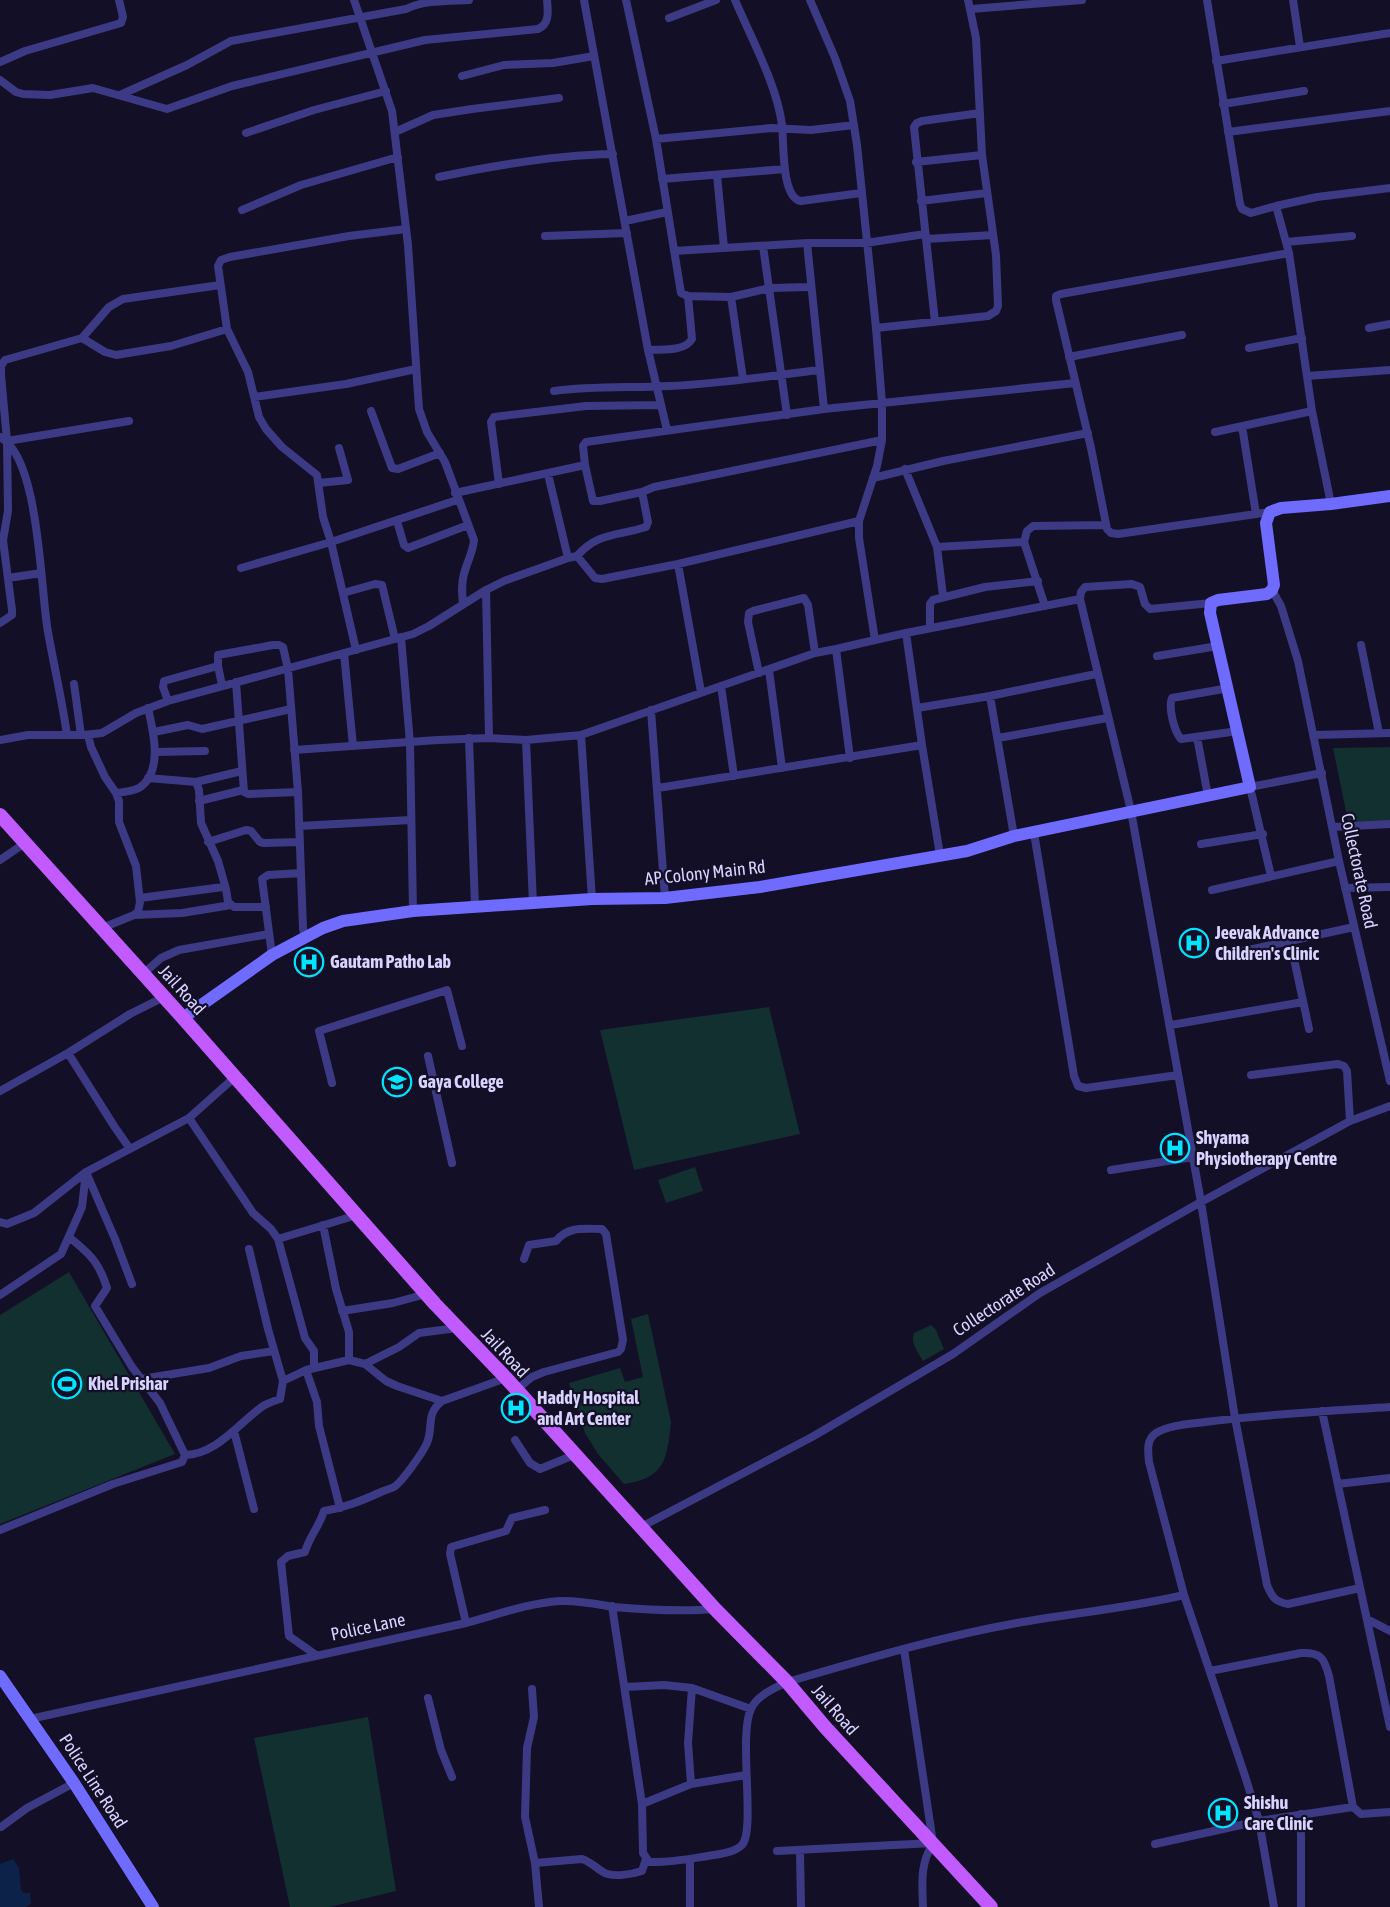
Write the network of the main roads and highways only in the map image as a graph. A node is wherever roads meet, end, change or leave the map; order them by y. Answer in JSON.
{"nodes":[{"id":1,"x":0,"y":816,"type":"edge"},
{"id":2,"x":991,"y":1907,"type":"edge"}],
"edges":[{"from":1,"to":2,"type":"main road","name":"Jail Road"}]}
